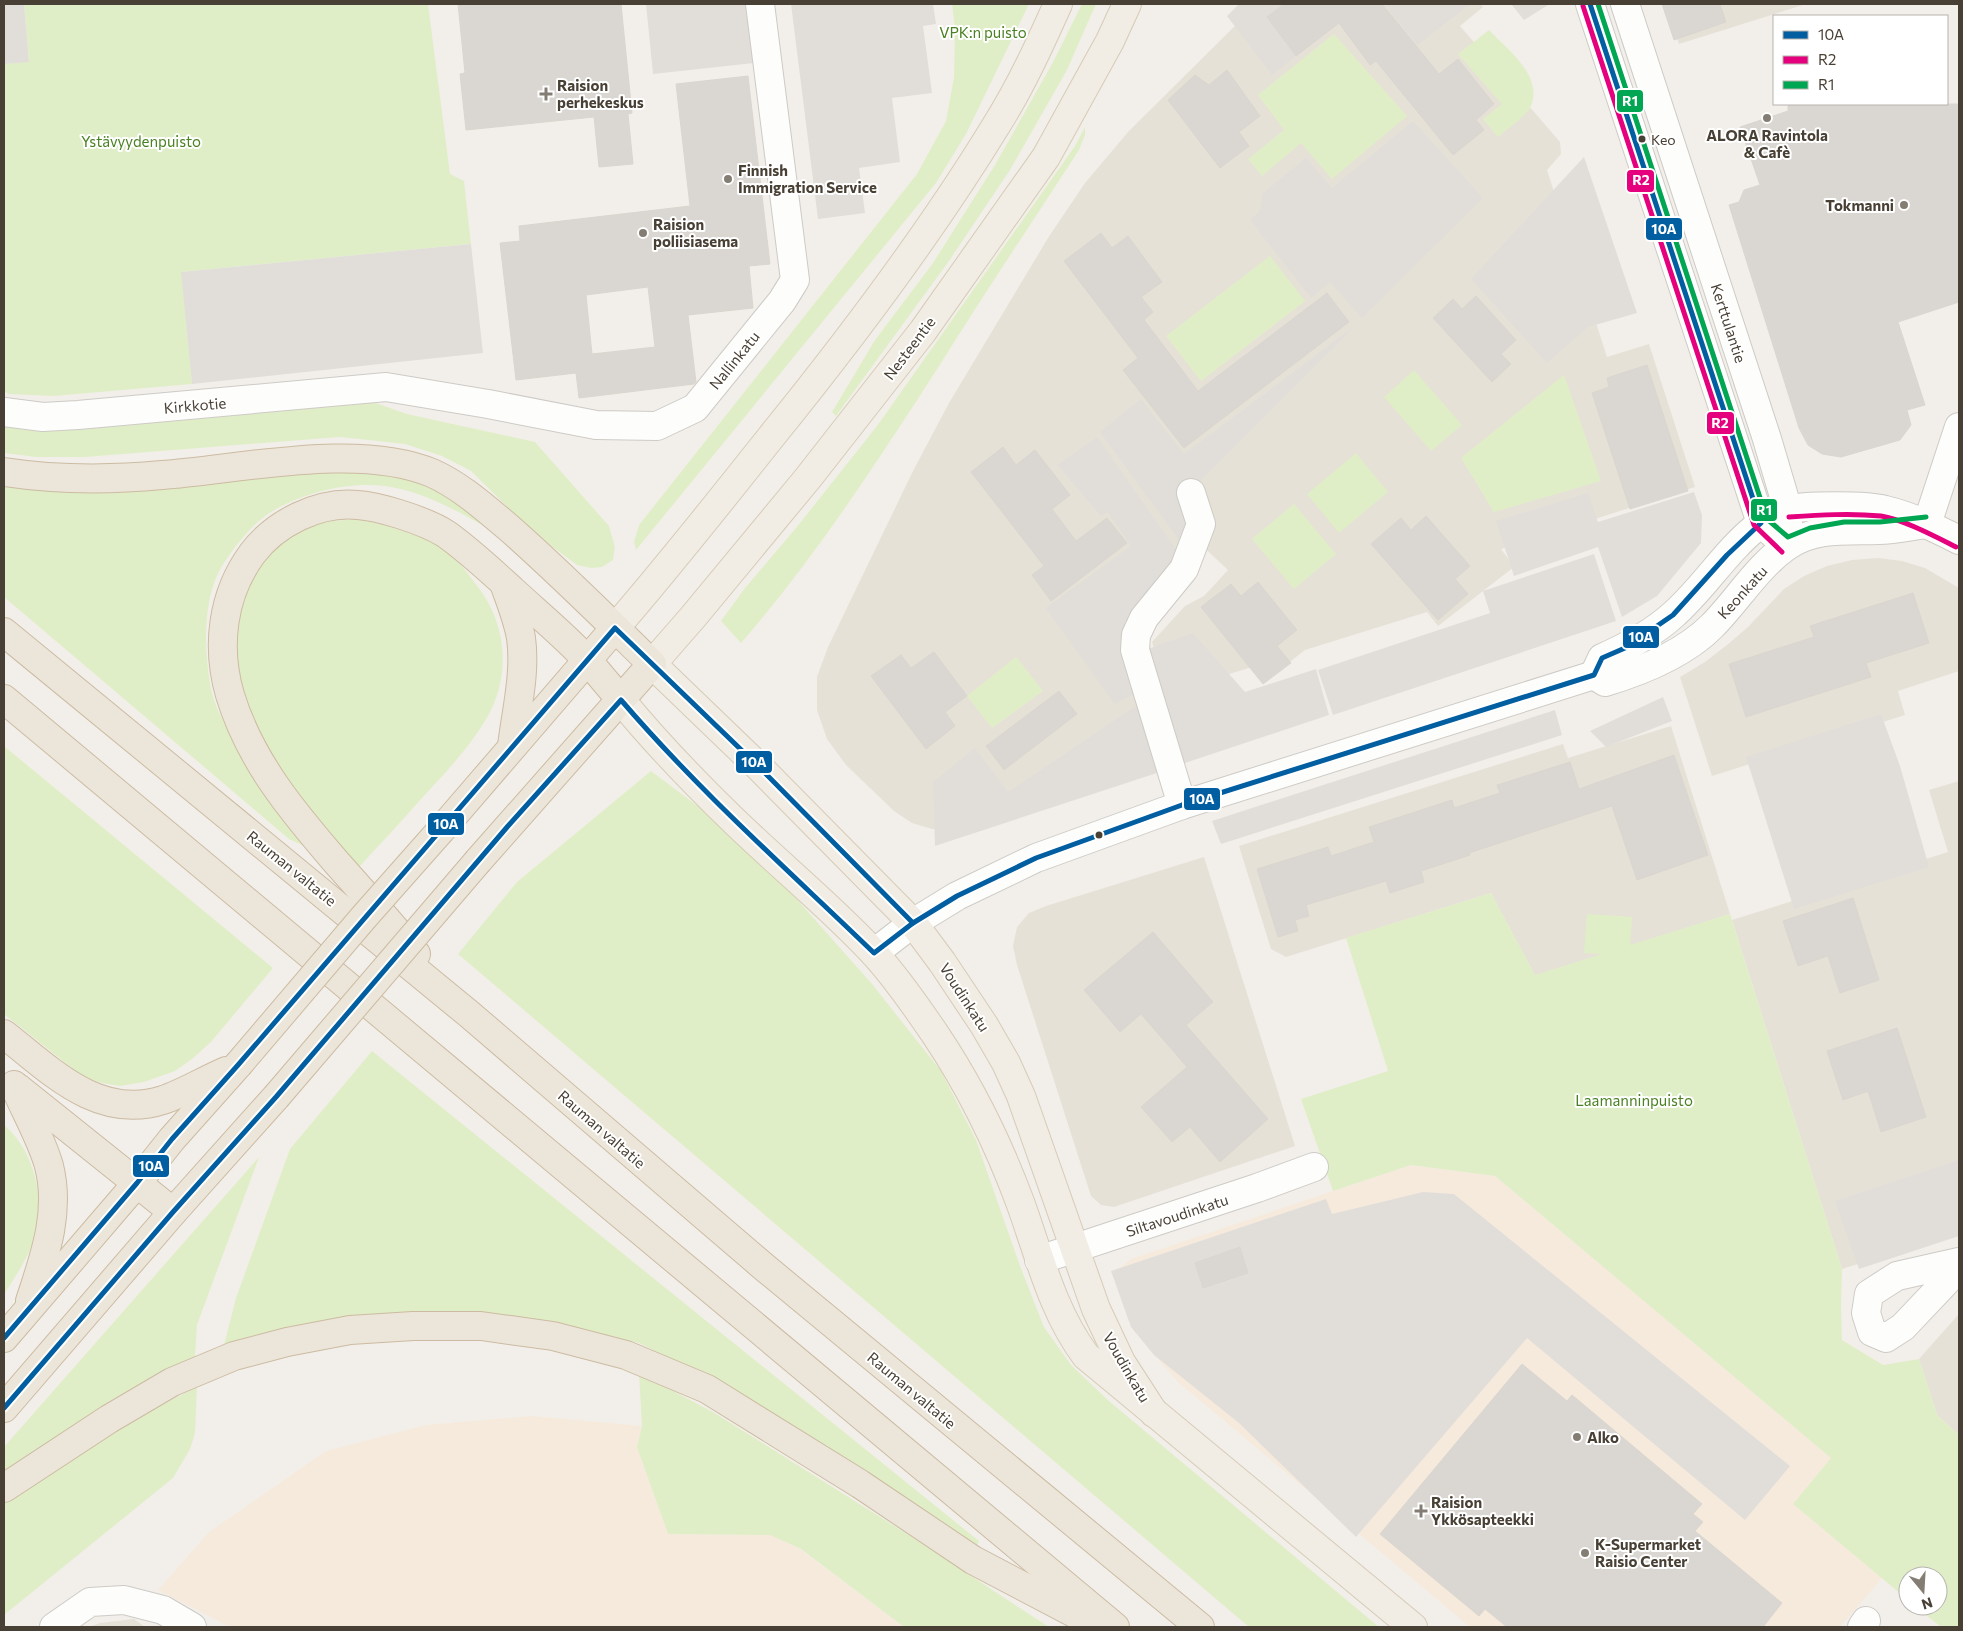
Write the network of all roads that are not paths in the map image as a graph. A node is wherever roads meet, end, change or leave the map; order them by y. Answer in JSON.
{"nodes":[{"id":1,"x":760,"y":4,"type":"edge"},
{"id":2,"x":1058,"y":4,"type":"edge"},
{"id":3,"x":1127,"y":4,"type":"edge"},
{"id":4,"x":1590,"y":4,"type":"edge"},
{"id":5,"x":1625,"y":4,"type":"edge"},
{"id":6,"x":386,"y":387,"type":"joint"},
{"id":7,"x":4,"y":412,"type":"edge"},
{"id":8,"x":1959,"y":428,"type":"edge"},
{"id":9,"x":4,"y":472,"type":"edge"},
{"id":10,"x":1191,"y":493,"type":"dead end"},
{"id":11,"x":1788,"y":510,"type":"junction"},
{"id":12,"x":1761,"y":523,"type":"junction"},
{"id":13,"x":1926,"y":524,"type":"junction"},
{"id":14,"x":1959,"y":540,"type":"edge"},
{"id":15,"x":1787,"y":546,"type":"junction"},
{"id":16,"x":504,"y":584,"type":"junction"},
{"id":17,"x":615,"y":628,"type":"junction"},
{"id":18,"x":4,"y":632,"type":"edge"},
{"id":19,"x":587,"y":660,"type":"junction"},
{"id":20,"x":652,"y":664,"type":"junction"},
{"id":21,"x":1594,"y":675,"type":"junction"},
{"id":22,"x":4,"y":700,"type":"edge"},
{"id":23,"x":621,"y":700,"type":"junction"},
{"id":24,"x":4,"y":717,"type":"edge"},
{"id":25,"x":43,"y":732,"type":"junction"},
{"id":26,"x":512,"y":746,"type":"junction"},
{"id":27,"x":1182,"y":805,"type":"junction"},
{"id":28,"x":913,"y":923,"type":"junction"},
{"id":29,"x":874,"y":953,"type":"junction"},
{"id":30,"x":469,"y":1014,"type":"junction"},
{"id":31,"x":4,"y":1034,"type":"edge"},
{"id":32,"x":238,"y":1065,"type":"junction"},
{"id":33,"x":9,"y":1081,"type":"edge"},
{"id":34,"x":1314,"y":1167,"type":"dead end"},
{"id":35,"x":138,"y":1183,"type":"junction"},
{"id":36,"x":173,"y":1212,"type":"junction"},
{"id":37,"x":1074,"y":1250,"type":"junction"},
{"id":38,"x":1039,"y":1260,"type":"junction"},
{"id":39,"x":1959,"y":1262,"type":"edge"},
{"id":40,"x":1959,"y":1268,"type":"edge"},
{"id":41,"x":26,"y":1312,"type":"junction"},
{"id":42,"x":4,"y":1338,"type":"edge"},
{"id":43,"x":4,"y":1408,"type":"edge"},
{"id":44,"x":1154,"y":1413,"type":"junction"},
{"id":45,"x":4,"y":1488,"type":"edge"},
{"id":46,"x":54,"y":1627,"type":"edge"},
{"id":47,"x":192,"y":1627,"type":"edge"},
{"id":48,"x":1100,"y":1627,"type":"edge"},
{"id":49,"x":1115,"y":1627,"type":"edge"},
{"id":50,"x":1200,"y":1627,"type":"edge"},
{"id":51,"x":1413,"y":1627,"type":"edge"}],
"edges":[{"from":1,"to":6,"type":"street","name":"Nallinkatu"},
{"from":2,"to":17,"type":"main road"},
{"from":3,"to":20,"type":"main road","name":"Nesteentie"},
{"from":4,"to":12,"type":"street"},
{"from":5,"to":11,"type":"street","name":"Kerttulantie"},
{"from":6,"to":7,"type":"street","name":"Kirkkotie"},
{"from":8,"to":13,"type":"street"},
{"from":9,"to":17,"type":"highway"},
{"from":10,"to":27,"type":"street"},
{"from":11,"to":12,"type":"street"},
{"from":11,"to":13,"type":"street"},
{"from":11,"to":15,"type":"street"},
{"from":12,"to":15,"type":"street"},
{"from":12,"to":21,"type":"street"},
{"from":13,"to":14,"type":"street"},
{"from":13,"to":15,"type":"street"},
{"from":15,"to":21,"type":"street","name":"Keonkatu"},
{"from":16,"to":19,"type":"highway"},
{"from":16,"to":26,"type":"highway"},
{"from":16,"to":30,"type":"highway"},
{"from":17,"to":19,"type":"highway"},
{"from":17,"to":20,"type":"highway"},
{"from":18,"to":30,"type":"highway","name":"Rauman valtatie"},
{"from":19,"to":23,"type":"highway"},
{"from":19,"to":26,"type":"highway"},
{"from":20,"to":23,"type":"highway"},
{"from":20,"to":28,"type":"main road","name":"Voudinkatu"},
{"from":21,"to":27,"type":"street","name":"Keonkatu"},
{"from":22,"to":25,"type":"highway"},
{"from":23,"to":29,"type":"main road","name":"Voudinkatu"},
{"from":23,"to":36,"type":"highway","bridge":true},
{"from":24,"to":25,"type":"highway"},
{"from":25,"to":49,"type":"highway"},
{"from":26,"to":32,"type":"highway","bridge":true},
{"from":27,"to":28,"type":"street","name":"Keonkatu"},
{"from":28,"to":29,"type":"street","name":"Keonkatu"},
{"from":28,"to":37,"type":"main road","name":"Voudinkatu"},
{"from":29,"to":38,"type":"main road","name":"Voudinkatu"},
{"from":30,"to":50,"type":"highway","name":"Rauman valtatie"},
{"from":31,"to":32,"type":"highway"},
{"from":32,"to":35,"type":"highway"},
{"from":33,"to":35,"type":"highway"},
{"from":33,"to":41,"type":"highway"},
{"from":34,"to":37,"type":"street","name":"Siltavoudinkatu"},
{"from":35,"to":36,"type":"highway"},
{"from":35,"to":41,"type":"highway"},
{"from":36,"to":43,"type":"highway"},
{"from":37,"to":38,"type":"street","name":"Siltavoudinkatu"},
{"from":37,"to":44,"type":"main road","name":"Voudinkatu"},
{"from":38,"to":44,"type":"main road","name":"Voudinkatu"},
{"from":39,"to":40,"type":"street"},
{"from":41,"to":42,"type":"highway"},
{"from":44,"to":51,"type":"main road","name":"Voudinkatu"},
{"from":45,"to":48,"type":"highway"},
{"from":46,"to":47,"type":"street"}]}
